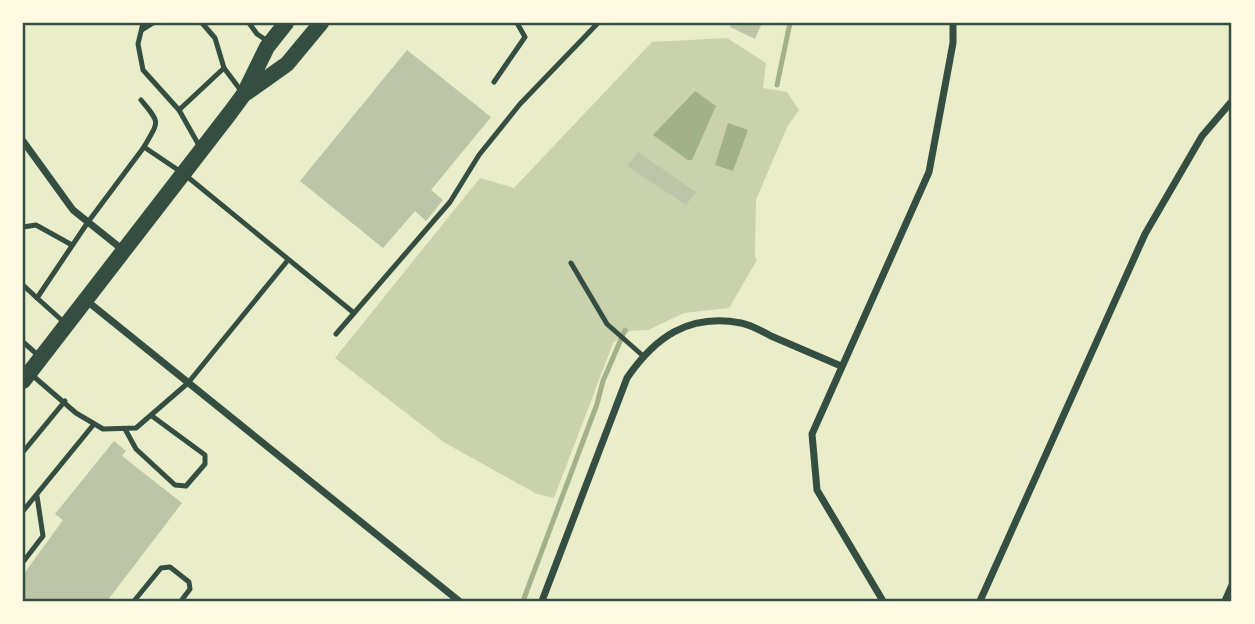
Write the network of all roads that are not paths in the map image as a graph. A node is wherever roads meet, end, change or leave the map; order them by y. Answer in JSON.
{"nodes":[{"id":1,"x":143,"y":23,"type":"edge"},
{"id":2,"x":153,"y":23,"type":"edge"},
{"id":3,"x":202,"y":23,"type":"edge"},
{"id":4,"x":249,"y":23,"type":"edge"},
{"id":5,"x":286,"y":23,"type":"edge"},
{"id":6,"x":321,"y":23,"type":"edge"},
{"id":7,"x":517,"y":23,"type":"edge"},
{"id":8,"x":598,"y":23,"type":"edge"},
{"id":9,"x":953,"y":23,"type":"edge"},
{"id":10,"x":142,"y":30,"type":"junction"},
{"id":11,"x":270,"y":43,"type":"junction"},
{"id":12,"x":224,"y":68,"type":"junction"},
{"id":13,"x":494,"y":82,"type":"dead end"},
{"id":14,"x":244,"y":94,"type":"junction"},
{"id":15,"x":141,"y":100,"type":"dead end"},
{"id":16,"x":1232,"y":101,"type":"edge"},
{"id":17,"x":179,"y":110,"type":"junction"},
{"id":18,"x":23,"y":141,"type":"edge"},
{"id":19,"x":144,"y":146,"type":"junction"},
{"id":20,"x":202,"y":151,"type":"junction"},
{"id":21,"x":184,"y":174,"type":"junction"},
{"id":22,"x":88,"y":222,"type":"junction"},
{"id":23,"x":23,"y":228,"type":"edge"},
{"id":24,"x":72,"y":245,"type":"junction"},
{"id":25,"x":125,"y":251,"type":"junction"},
{"id":26,"x":288,"y":260,"type":"junction"},
{"id":27,"x":571,"y":263,"type":"dead end"},
{"id":28,"x":23,"y":285,"type":"edge"},
{"id":29,"x":37,"y":298,"type":"junction"},
{"id":30,"x":87,"y":301,"type":"junction"},
{"id":31,"x":354,"y":313,"type":"junction"},
{"id":32,"x":67,"y":325,"type":"junction"},
{"id":33,"x":336,"y":334,"type":"dead end"},
{"id":34,"x":23,"y":342,"type":"edge"},
{"id":35,"x":642,"y":355,"type":"junction"},
{"id":36,"x":41,"y":358,"type":"junction"},
{"id":37,"x":841,"y":366,"type":"junction"},
{"id":38,"x":26,"y":377,"type":"edge"},
{"id":39,"x":188,"y":383,"type":"junction"},
{"id":40,"x":65,"y":401,"type":"junction"},
{"id":41,"x":152,"y":416,"type":"junction"},
{"id":42,"x":94,"y":424,"type":"junction"},
{"id":43,"x":125,"y":429,"type":"junction"},
{"id":44,"x":23,"y":452,"type":"edge"},
{"id":45,"x":37,"y":495,"type":"junction"},
{"id":46,"x":23,"y":511,"type":"edge"},
{"id":47,"x":23,"y":562,"type":"edge"},
{"id":48,"x":1232,"y":585,"type":"edge"},
{"id":49,"x":134,"y":601,"type":"edge"},
{"id":50,"x":181,"y":601,"type":"edge"},
{"id":51,"x":459,"y":601,"type":"edge"},
{"id":52,"x":542,"y":601,"type":"edge"},
{"id":53,"x":883,"y":601,"type":"edge"},
{"id":54,"x":980,"y":601,"type":"edge"},
{"id":55,"x":1225,"y":601,"type":"edge"}],
"edges":[{"from":1,"to":10,"type":"lane"},
{"from":2,"to":10,"type":"lane"},
{"from":3,"to":12,"type":"lane"},
{"from":4,"to":11,"type":"lane"},
{"from":5,"to":11,"type":"main road"},
{"from":6,"to":14,"type":"main road"},
{"from":7,"to":13,"type":"lane"},
{"from":8,"to":31,"type":"lane"},
{"from":9,"to":37,"type":"street"},
{"from":10,"to":17,"type":"lane"},
{"from":11,"to":14,"type":"main road"},
{"from":12,"to":14,"type":"lane"},
{"from":12,"to":17,"type":"lane"},
{"from":14,"to":20,"type":"main road"},
{"from":15,"to":19,"type":"lane"},
{"from":16,"to":54,"type":"street"},
{"from":17,"to":20,"type":"lane"},
{"from":18,"to":22,"type":"street"},
{"from":19,"to":21,"type":"lane"},
{"from":19,"to":22,"type":"lane"},
{"from":20,"to":21,"type":"main road"},
{"from":21,"to":25,"type":"main road"},
{"from":21,"to":26,"type":"lane"},
{"from":22,"to":24,"type":"lane"},
{"from":22,"to":25,"type":"street"},
{"from":23,"to":24,"type":"lane"},
{"from":24,"to":29,"type":"lane"},
{"from":25,"to":30,"type":"main road"},
{"from":26,"to":31,"type":"lane"},
{"from":26,"to":39,"type":"lane"},
{"from":27,"to":35,"type":"lane"},
{"from":28,"to":29,"type":"lane"},
{"from":29,"to":32,"type":"lane"},
{"from":30,"to":32,"type":"main road"},
{"from":30,"to":39,"type":"street"},
{"from":31,"to":33,"type":"lane"},
{"from":32,"to":36,"type":"main road"},
{"from":34,"to":36,"type":"lane"},
{"from":35,"to":37,"type":"street"},
{"from":35,"to":52,"type":"street"},
{"from":36,"to":38,"type":"main road"},
{"from":37,"to":53,"type":"street"},
{"from":38,"to":40,"type":"lane"},
{"from":39,"to":41,"type":"lane"},
{"from":39,"to":51,"type":"street"},
{"from":40,"to":42,"type":"lane"},
{"from":40,"to":44,"type":"lane"},
{"from":41,"to":43,"type":"lane"},
{"from":41,"to":43,"type":"lane"},
{"from":42,"to":43,"type":"lane"},
{"from":42,"to":45,"type":"lane"},
{"from":45,"to":46,"type":"lane"},
{"from":45,"to":47,"type":"lane"},
{"from":48,"to":55,"type":"street"},
{"from":49,"to":50,"type":"lane"}]}
